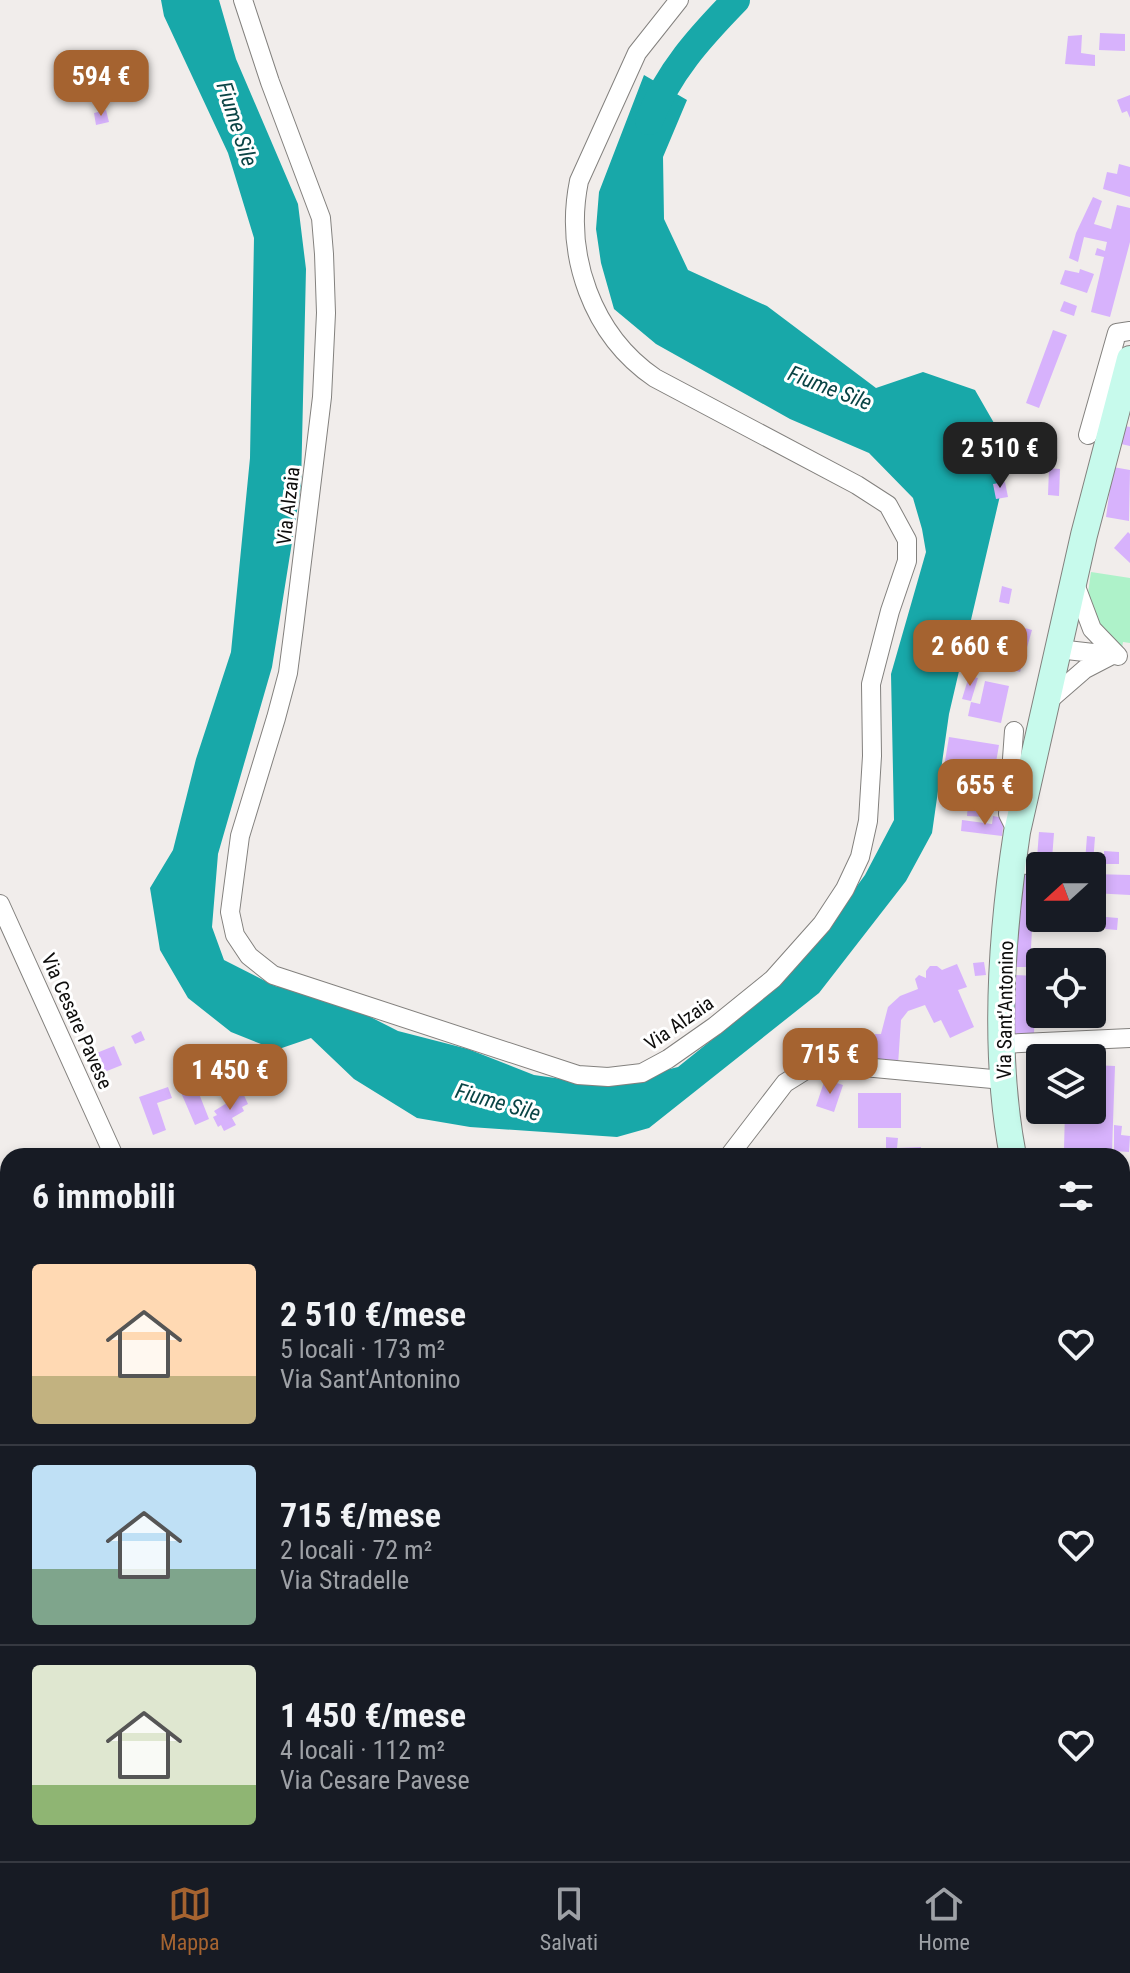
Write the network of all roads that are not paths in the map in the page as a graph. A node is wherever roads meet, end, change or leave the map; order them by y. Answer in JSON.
{"nodes":[{"id":1,"x":243,"y":0,"type":"edge"},
{"id":2,"x":679,"y":0,"type":"edge"},
{"id":3,"x":1130,"y":331,"type":"edge"},
{"id":4,"x":1130,"y":359,"type":"edge"},
{"id":5,"x":1088,"y":435,"type":"dead end"},
{"id":6,"x":1074,"y":580,"type":"junction"},
{"id":7,"x":1058,"y":649,"type":"junction"},
{"id":8,"x":1120,"y":656,"type":"edge"},
{"id":9,"x":1046,"y":703,"type":"junction"},
{"id":10,"x":1014,"y":731,"type":"dead end"},
{"id":11,"x":1017,"y":832,"type":"junction"},
{"id":12,"x":1012,"y":864,"type":"junction"},
{"id":13,"x":1026,"y":865,"type":"edge"},
{"id":14,"x":0,"y":904,"type":"edge"},
{"id":15,"x":1130,"y":1038,"type":"edge"},
{"id":16,"x":1002,"y":1044,"type":"junction"},
{"id":17,"x":1003,"y":1080,"type":"junction"},
{"id":18,"x":110,"y":1148,"type":"edge"},
{"id":19,"x":735,"y":1148,"type":"edge"},
{"id":20,"x":1012,"y":1148,"type":"edge"}],
"edges":[{"from":1,"to":2,"type":"street","name":"Via Alzaia"},
{"from":3,"to":5,"type":"street"},
{"from":4,"to":6,"type":"main road","name":"Via Sant'Antonino"},
{"from":6,"to":7,"type":"main road","name":"Via Sant'Antonino"},
{"from":6,"to":8,"type":"street"},
{"from":7,"to":8,"type":"street"},
{"from":7,"to":9,"type":"main road","name":"Via Sant'Antonino"},
{"from":8,"to":9,"type":"street"},
{"from":9,"to":11,"type":"main road","name":"Via Sant'Antonino"},
{"from":10,"to":11,"type":"street","name":"Via Sant'Antonino"},
{"from":11,"to":12,"type":"main road","name":"Via Sant'Antonino"},
{"from":12,"to":13,"type":"street"},
{"from":12,"to":16,"type":"main road","name":"Via Sant'Antonino"},
{"from":14,"to":18,"type":"street","name":"Via Cesare Pavese"},
{"from":15,"to":16,"type":"street"},
{"from":16,"to":17,"type":"main road","name":"Via Sant'Antonino"},
{"from":17,"to":19,"type":"street"},
{"from":17,"to":20,"type":"main road","name":"Via Sant'Antonino"}]}
